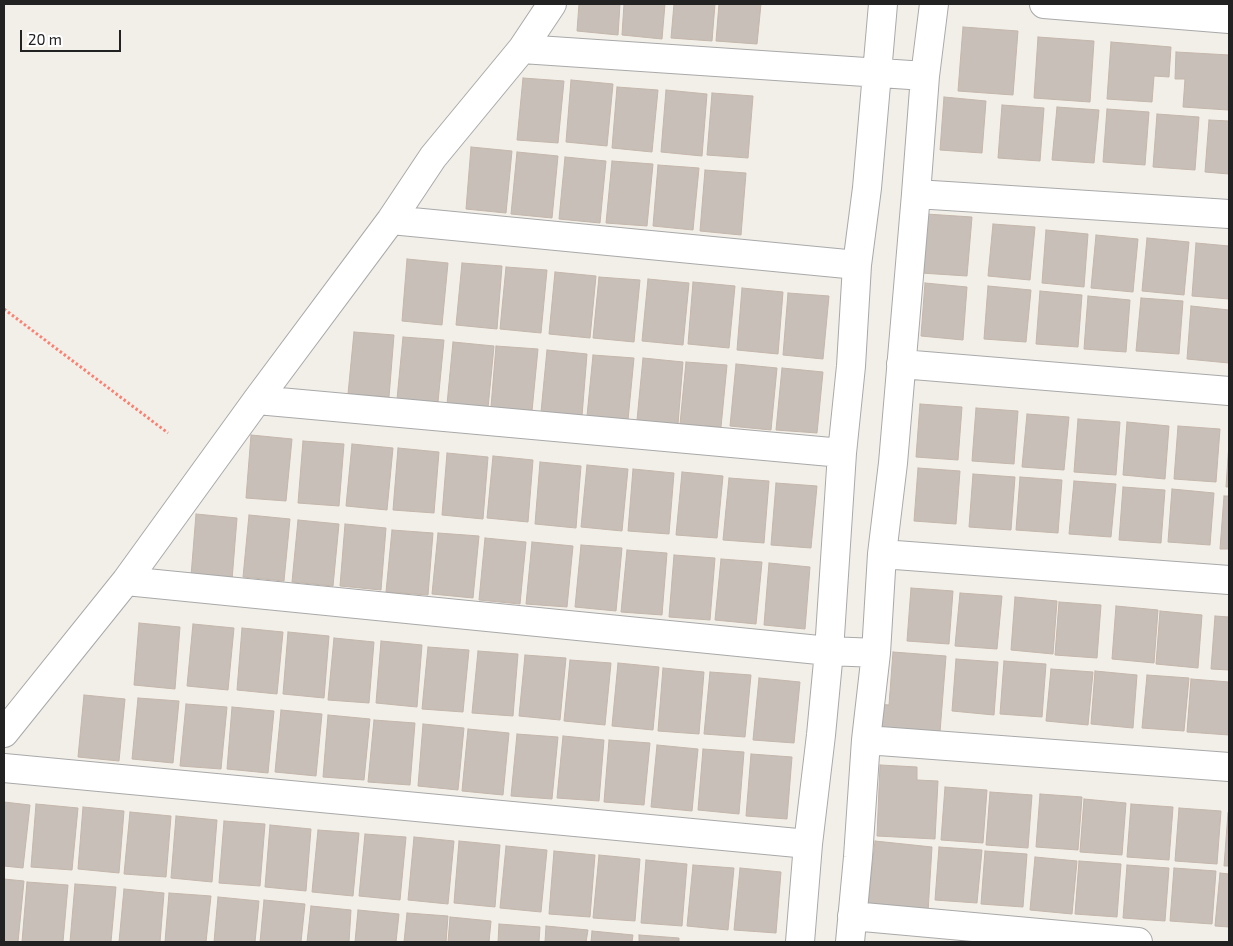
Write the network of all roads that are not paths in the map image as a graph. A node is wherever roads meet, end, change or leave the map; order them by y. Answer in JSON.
{"nodes":[{"id":1,"x":552,"y":4,"type":"edge"},
{"id":2,"x":883,"y":4,"type":"edge"},
{"id":3,"x":934,"y":4,"type":"edge"},
{"id":4,"x":1044,"y":4,"type":"edge"},
{"id":5,"x":1229,"y":19,"type":"edge"},
{"id":6,"x":522,"y":48,"type":"junction"},
{"id":7,"x":877,"y":72,"type":"junction"},
{"id":8,"x":925,"y":76,"type":"junction"},
{"id":9,"x":916,"y":194,"type":"junction"},
{"id":10,"x":1229,"y":214,"type":"edge"},
{"id":11,"x":391,"y":220,"type":"junction"},
{"id":12,"x":857,"y":265,"type":"junction"},
{"id":13,"x":901,"y":364,"type":"junction"},
{"id":14,"x":1229,"y":391,"type":"edge"},
{"id":15,"x":257,"y":400,"type":"junction"},
{"id":16,"x":842,"y":453,"type":"junction"},
{"id":17,"x":882,"y":554,"type":"junction"},
{"id":18,"x":1229,"y":580,"type":"edge"},
{"id":19,"x":126,"y":581,"type":"junction"},
{"id":20,"x":829,"y":651,"type":"junction"},
{"id":21,"x":876,"y":654,"type":"junction"},
{"id":22,"x":4,"y":733,"type":"edge"},
{"id":23,"x":866,"y":740,"type":"junction"},
{"id":24,"x":1229,"y":767,"type":"edge"},
{"id":25,"x":4,"y":768,"type":"edge"},
{"id":26,"x":808,"y":844,"type":"junction"},
{"id":27,"x":851,"y":929,"type":"edge"},
{"id":28,"x":800,"y":942,"type":"edge"},
{"id":29,"x":1138,"y":942,"type":"edge"}],
"edges":[{"from":1,"to":6,"type":"street"},
{"from":2,"to":7,"type":"street"},
{"from":3,"to":8,"type":"street"},
{"from":4,"to":5,"type":"street"},
{"from":6,"to":7,"type":"street"},
{"from":6,"to":11,"type":"street"},
{"from":7,"to":8,"type":"street"},
{"from":7,"to":12,"type":"street"},
{"from":8,"to":9,"type":"street"},
{"from":9,"to":10,"type":"street"},
{"from":9,"to":13,"type":"street"},
{"from":11,"to":12,"type":"street"},
{"from":11,"to":15,"type":"street"},
{"from":12,"to":16,"type":"street"},
{"from":13,"to":14,"type":"street"},
{"from":13,"to":17,"type":"street"},
{"from":15,"to":16,"type":"street"},
{"from":15,"to":19,"type":"street"},
{"from":16,"to":20,"type":"street"},
{"from":17,"to":18,"type":"street"},
{"from":17,"to":21,"type":"street"},
{"from":19,"to":20,"type":"street"},
{"from":19,"to":22,"type":"street"},
{"from":20,"to":21,"type":"street"},
{"from":20,"to":26,"type":"street"},
{"from":21,"to":23,"type":"street"},
{"from":23,"to":24,"type":"street"},
{"from":23,"to":27,"type":"street"},
{"from":25,"to":26,"type":"street"},
{"from":26,"to":28,"type":"street"},
{"from":27,"to":29,"type":"street"}]}
